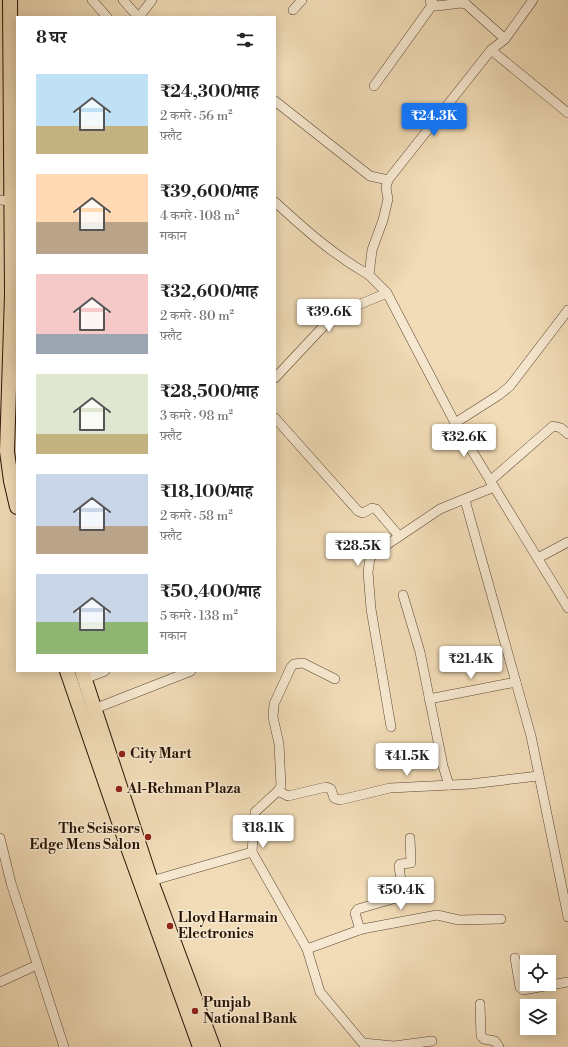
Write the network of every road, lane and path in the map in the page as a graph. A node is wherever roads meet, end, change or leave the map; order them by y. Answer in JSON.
{"nodes":[{"id":1,"x":10,"y":0,"type":"edge"},
{"id":2,"x":19,"y":0,"type":"edge"},
{"id":3,"x":92,"y":0,"type":"edge"},
{"id":4,"x":123,"y":0,"type":"edge"},
{"id":5,"x":152,"y":0,"type":"edge"},
{"id":6,"x":302,"y":0,"type":"edge"},
{"id":7,"x":533,"y":0,"type":"edge"},
{"id":8,"x":431,"y":2,"type":"edge"},
{"id":9,"x":293,"y":10,"type":"dead end"},
{"id":10,"x":20,"y":16,"type":"edge"},
{"id":11,"x":106,"y":16,"type":"edge"},
{"id":12,"x":138,"y":16,"type":"edge"},
{"id":13,"x":140,"y":16,"type":"edge"},
{"id":14,"x":505,"y":39,"type":"junction"},
{"id":15,"x":491,"y":50,"type":"junction"},
{"id":16,"x":6,"y":55,"type":"edge"},
{"id":17,"x":374,"y":86,"type":"dead end"},
{"id":18,"x":276,"y":102,"type":"edge"},
{"id":19,"x":568,"y":114,"type":"edge"},
{"id":20,"x":388,"y":180,"type":"junction"},
{"id":21,"x":6,"y":200,"type":"edge"},
{"id":22,"x":276,"y":203,"type":"edge"},
{"id":23,"x":369,"y":275,"type":"junction"},
{"id":24,"x":387,"y":293,"type":"junction"},
{"id":25,"x":568,"y":310,"type":"edge"},
{"id":26,"x":276,"y":377,"type":"edge"},
{"id":27,"x":276,"y":419,"type":"edge"},
{"id":28,"x":455,"y":424,"type":"junction"},
{"id":29,"x":568,"y":434,"type":"edge"},
{"id":30,"x":492,"y":484,"type":"junction"},
{"id":31,"x":465,"y":500,"type":"junction"},
{"id":32,"x":16,"y":503,"type":"edge"},
{"id":33,"x":399,"y":536,"type":"junction"},
{"id":34,"x":568,"y":542,"type":"edge"},
{"id":35,"x":538,"y":558,"type":"junction"},
{"id":36,"x":403,"y":595,"type":"dead end"},
{"id":37,"x":568,"y":608,"type":"edge"},
{"id":38,"x":67,"y":672,"type":"edge"},
{"id":39,"x":100,"y":672,"type":"edge"},
{"id":40,"x":188,"y":672,"type":"edge"},
{"id":41,"x":83,"y":675,"type":"edge"},
{"id":42,"x":335,"y":679,"type":"dead end"},
{"id":43,"x":516,"y":682,"type":"junction"},
{"id":44,"x":429,"y":699,"type":"junction"},
{"id":45,"x":94,"y":709,"type":"junction"},
{"id":46,"x":391,"y":727,"type":"dead end"},
{"id":47,"x":538,"y":776,"type":"junction"},
{"id":48,"x":448,"y":785,"type":"junction"},
{"id":49,"x":278,"y":791,"type":"junction"},
{"id":50,"x":0,"y":838,"type":"edge"},
{"id":51,"x":410,"y":838,"type":"dead end"},
{"id":52,"x":252,"y":852,"type":"junction"},
{"id":53,"x":151,"y":880,"type":"junction"},
{"id":54,"x":568,"y":917,"type":"edge"},
{"id":55,"x":501,"y":919,"type":"dead end"},
{"id":56,"x":360,"y":930,"type":"junction"},
{"id":57,"x":307,"y":949,"type":"junction"},
{"id":58,"x":515,"y":958,"type":"dead end"},
{"id":59,"x":38,"y":965,"type":"junction"},
{"id":60,"x":0,"y":982,"type":"edge"},
{"id":61,"x":568,"y":982,"type":"edge"},
{"id":62,"x":480,"y":1004,"type":"dead end"},
{"id":63,"x":432,"y":1041,"type":"dead end"},
{"id":64,"x":364,"y":1045,"type":"edge"},
{"id":65,"x":64,"y":1047,"type":"edge"},
{"id":66,"x":200,"y":1047,"type":"edge"},
{"id":67,"x":213,"y":1047,"type":"edge"},
{"id":68,"x":499,"y":1047,"type":"edge"}],
"edges":[{"from":1,"to":16,"type":"main road"},
{"from":2,"to":10,"type":"main road"},
{"from":3,"to":11,"type":"street"},
{"from":4,"to":12,"type":"street"},
{"from":5,"to":13,"type":"street"},
{"from":6,"to":9,"type":"street"},
{"from":7,"to":14,"type":"street"},
{"from":8,"to":14,"type":"street"},
{"from":8,"to":17,"type":"street"},
{"from":14,"to":15,"type":"street"},
{"from":15,"to":19,"type":"street"},
{"from":15,"to":20,"type":"street"},
{"from":16,"to":21,"type":"main road"},
{"from":18,"to":20,"type":"street"},
{"from":20,"to":23,"type":"street"},
{"from":21,"to":32,"type":"main road"},
{"from":22,"to":23,"type":"street"},
{"from":23,"to":24,"type":"street"},
{"from":24,"to":26,"type":"street"},
{"from":24,"to":28,"type":"street"},
{"from":25,"to":28,"type":"street"},
{"from":27,"to":33,"type":"street"},
{"from":28,"to":30,"type":"street"},
{"from":29,"to":30,"type":"street"},
{"from":30,"to":31,"type":"street"},
{"from":30,"to":35,"type":"street"},
{"from":31,"to":33,"type":"street"},
{"from":31,"to":43,"type":"street"},
{"from":33,"to":46,"type":"street"},
{"from":34,"to":35,"type":"street"},
{"from":35,"to":37,"type":"street"},
{"from":36,"to":44,"type":"street"},
{"from":38,"to":66,"type":"main road"},
{"from":39,"to":41,"type":"street"},
{"from":40,"to":45,"type":"street"},
{"from":41,"to":45,"type":"main road"},
{"from":42,"to":49,"type":"street"},
{"from":43,"to":44,"type":"street"},
{"from":43,"to":47,"type":"street"},
{"from":44,"to":48,"type":"street"},
{"from":45,"to":53,"type":"main road"},
{"from":47,"to":48,"type":"street"},
{"from":47,"to":54,"type":"street"},
{"from":48,"to":49,"type":"street"},
{"from":49,"to":52,"type":"street"},
{"from":50,"to":59,"type":"street"},
{"from":51,"to":56,"type":"street"},
{"from":52,"to":53,"type":"street"},
{"from":52,"to":57,"type":"street"},
{"from":53,"to":67,"type":"main road"},
{"from":55,"to":56,"type":"street"},
{"from":56,"to":57,"type":"street"},
{"from":57,"to":64,"type":"street"},
{"from":58,"to":61,"type":"street"},
{"from":59,"to":60,"type":"street"},
{"from":59,"to":65,"type":"street"},
{"from":62,"to":68,"type":"street"},
{"from":63,"to":64,"type":"street"}]}
